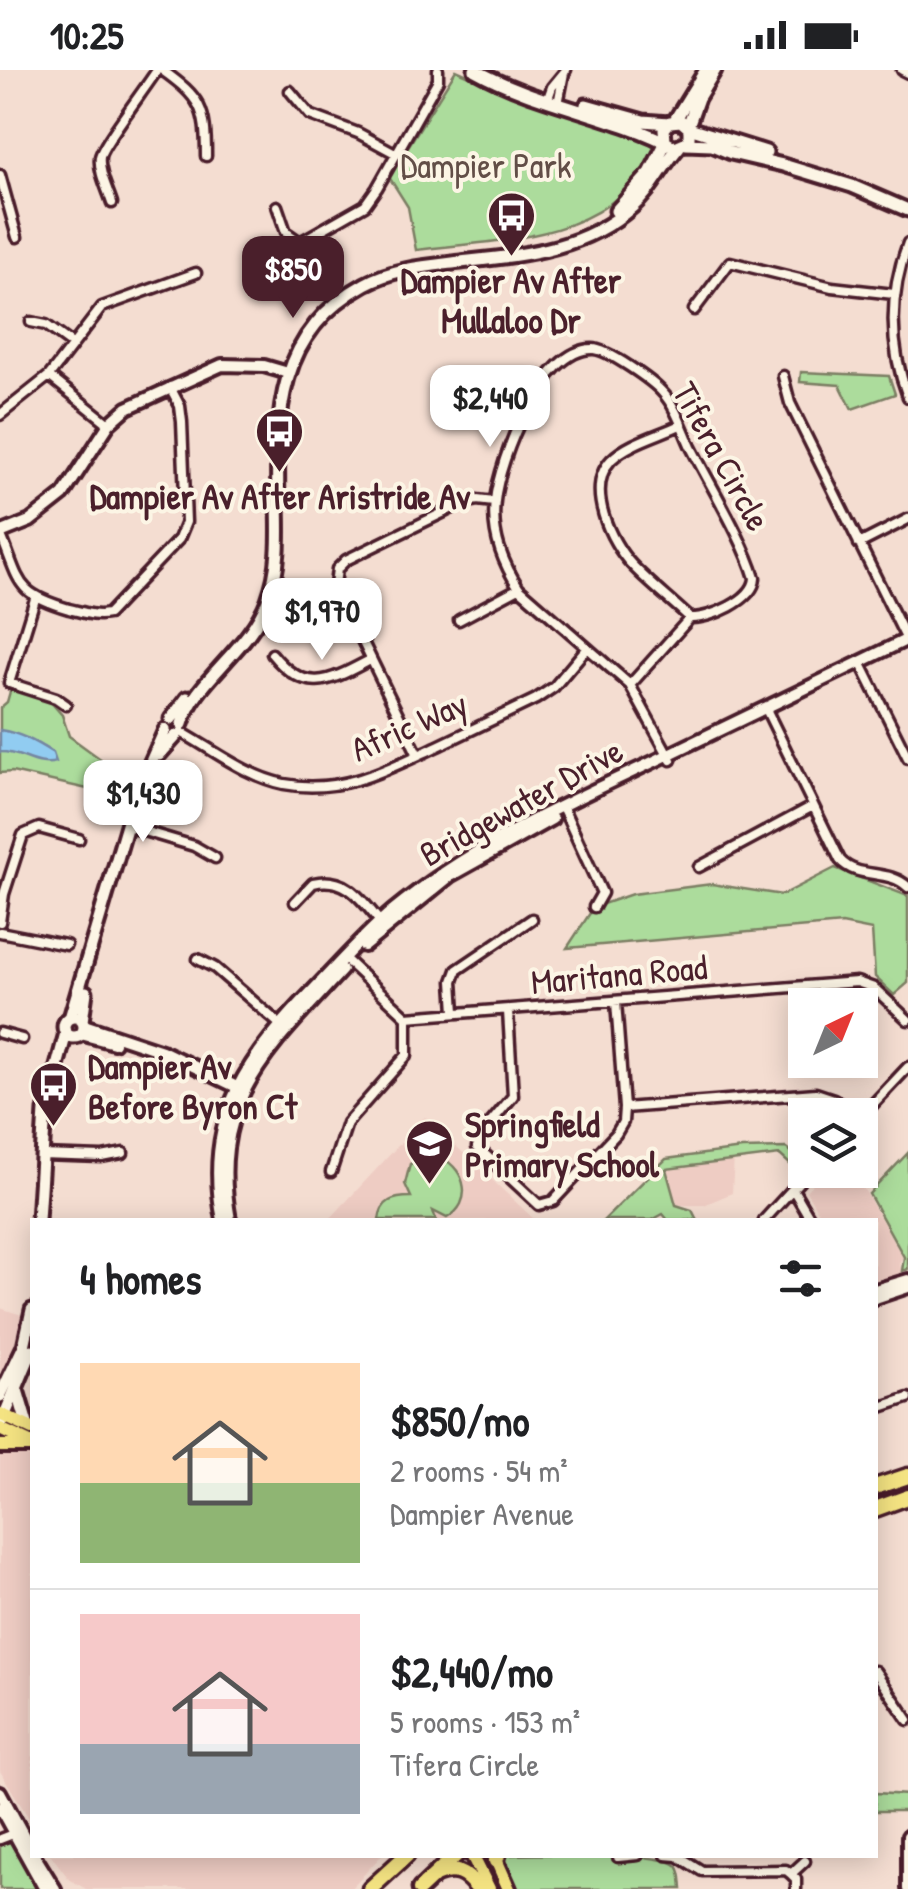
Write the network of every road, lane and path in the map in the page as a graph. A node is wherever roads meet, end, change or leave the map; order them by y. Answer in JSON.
{"nodes":[{"id":1,"x":160,"y":70,"type":"edge"},
{"id":2,"x":438,"y":70,"type":"edge"},
{"id":3,"x":475,"y":70,"type":"edge"},
{"id":4,"x":488,"y":70,"type":"edge"},
{"id":5,"x":706,"y":70,"type":"edge"},
{"id":6,"x":715,"y":70,"type":"edge"},
{"id":7,"x":565,"y":72,"type":"edge"},
{"id":8,"x":290,"y":92,"type":"dead end"},
{"id":9,"x":553,"y":99,"type":"junction"},
{"id":10,"x":672,"y":122,"type":"junction"},
{"id":11,"x":689,"y":127,"type":"junction"},
{"id":12,"x":666,"y":141,"type":"junction"},
{"id":13,"x":683,"y":146,"type":"junction"},
{"id":14,"x":395,"y":153,"type":"junction"},
{"id":15,"x":206,"y":156,"type":"dead end"},
{"id":16,"x":0,"y":175,"type":"edge"},
{"id":17,"x":112,"y":203,"type":"dead end"},
{"id":18,"x":276,"y":206,"type":"dead end"},
{"id":19,"x":908,"y":206,"type":"edge"},
{"id":20,"x":17,"y":237,"type":"dead end"},
{"id":21,"x":908,"y":243,"type":"edge"},
{"id":22,"x":196,"y":273,"type":"dead end"},
{"id":23,"x":894,"y":294,"type":"junction"},
{"id":24,"x":694,"y":310,"type":"dead end"},
{"id":25,"x":31,"y":322,"type":"dead end"},
{"id":26,"x":72,"y":344,"type":"junction"},
{"id":27,"x":284,"y":372,"type":"junction"},
{"id":28,"x":49,"y":376,"type":"junction"},
{"id":29,"x":783,"y":376,"type":"dead end"},
{"id":30,"x":170,"y":387,"type":"junction"},
{"id":31,"x":908,"y":396,"type":"edge"},
{"id":32,"x":0,"y":415,"type":"edge"},
{"id":33,"x":109,"y":424,"type":"junction"},
{"id":34,"x":680,"y":424,"type":"junction"},
{"id":35,"x":494,"y":502,"type":"junction"},
{"id":36,"x":908,"y":520,"type":"edge"},
{"id":37,"x":0,"y":533,"type":"edge"},
{"id":38,"x":859,"y":544,"type":"junction"},
{"id":39,"x":520,"y":588,"type":"junction"},
{"id":40,"x":35,"y":599,"type":"junction"},
{"id":41,"x":690,"y":618,"type":"junction"},
{"id":42,"x":459,"y":620,"type":"dead end"},
{"id":43,"x":908,"y":641,"type":"edge"},
{"id":44,"x":586,"y":648,"type":"junction"},
{"id":45,"x":272,"y":654,"type":"dead end"},
{"id":46,"x":370,"y":660,"type":"junction"},
{"id":47,"x":861,"y":665,"type":"junction"},
{"id":48,"x":630,"y":685,"type":"junction"},
{"id":49,"x":66,"y":705,"type":"dead end"},
{"id":50,"x":767,"y":710,"type":"junction"},
{"id":51,"x":175,"y":728,"type":"junction"},
{"id":52,"x":418,"y":755,"type":"junction"},
{"id":53,"x":669,"y":758,"type":"junction"},
{"id":54,"x":908,"y":758,"type":"edge"},
{"id":55,"x":813,"y":806,"type":"junction"},
{"id":56,"x":564,"y":809,"type":"junction"},
{"id":57,"x":131,"y":826,"type":"junction"},
{"id":58,"x":79,"y":839,"type":"dead end"},
{"id":59,"x":215,"y":858,"type":"dead end"},
{"id":60,"x":699,"y":867,"type":"dead end"},
{"id":61,"x":908,"y":886,"type":"edge"},
{"id":62,"x":296,"y":902,"type":"dead end"},
{"id":63,"x":594,"y":907,"type":"dead end"},
{"id":64,"x":532,"y":919,"type":"dead end"},
{"id":65,"x":0,"y":922,"type":"edge"},
{"id":66,"x":383,"y":924,"type":"junction"},
{"id":67,"x":0,"y":932,"type":"edge"},
{"id":68,"x":66,"y":944,"type":"dead end"},
{"id":69,"x":198,"y":959,"type":"dead end"},
{"id":70,"x":346,"y":960,"type":"junction"},
{"id":71,"x":616,"y":1002,"type":"junction"},
{"id":72,"x":508,"y":1011,"type":"junction"},
{"id":73,"x":454,"y":1012,"type":"junction"},
{"id":74,"x":407,"y":1017,"type":"junction"},
{"id":75,"x":908,"y":1020,"type":"edge"},
{"id":76,"x":76,"y":1028,"type":"junction"},
{"id":77,"x":283,"y":1028,"type":"junction"},
{"id":78,"x":0,"y":1033,"type":"edge"},
{"id":79,"x":22,"y":1039,"type":"dead end"},
{"id":80,"x":908,"y":1068,"type":"edge"},
{"id":81,"x":239,"y":1091,"type":"junction"},
{"id":82,"x":831,"y":1098,"type":"edge"},
{"id":83,"x":878,"y":1099,"type":"edge"},
{"id":84,"x":624,"y":1108,"type":"junction"},
{"id":85,"x":124,"y":1153,"type":"dead end"},
{"id":86,"x":44,"y":1155,"type":"junction"},
{"id":87,"x":331,"y":1172,"type":"dead end"},
{"id":88,"x":796,"y":1188,"type":"edge"},
{"id":89,"x":794,"y":1191,"type":"junction"},
{"id":90,"x":41,"y":1218,"type":"edge"},
{"id":91,"x":226,"y":1218,"type":"edge"},
{"id":92,"x":766,"y":1218,"type":"edge"},
{"id":93,"x":810,"y":1218,"type":"edge"},
{"id":94,"x":908,"y":1284,"type":"edge"},
{"id":95,"x":878,"y":1293,"type":"edge"},
{"id":96,"x":30,"y":1319,"type":"edge"},
{"id":97,"x":30,"y":1355,"type":"edge"},
{"id":98,"x":17,"y":1390,"type":"junction"},
{"id":99,"x":0,"y":1393,"type":"edge"},
{"id":100,"x":908,"y":1398,"type":"edge"},
{"id":101,"x":878,"y":1408,"type":"edge"},
{"id":102,"x":1,"y":1422,"type":"edge"},
{"id":103,"x":30,"y":1428,"type":"edge"},
{"id":104,"x":30,"y":1444,"type":"edge"},
{"id":105,"x":30,"y":1445,"type":"edge"},
{"id":106,"x":0,"y":1446,"type":"edge"},
{"id":107,"x":908,"y":1476,"type":"edge"},
{"id":108,"x":878,"y":1486,"type":"edge"},
{"id":109,"x":908,"y":1497,"type":"edge"},
{"id":110,"x":878,"y":1508,"type":"edge"},
{"id":111,"x":878,"y":1675,"type":"edge"},
{"id":112,"x":908,"y":1720,"type":"edge"},
{"id":113,"x":0,"y":1792,"type":"edge"},
{"id":114,"x":0,"y":1808,"type":"edge"},
{"id":115,"x":18,"y":1832,"type":"junction"},
{"id":116,"x":908,"y":1836,"type":"edge"},
{"id":117,"x":0,"y":1838,"type":"edge"},
{"id":118,"x":30,"y":1849,"type":"edge"},
{"id":119,"x":30,"y":1857,"type":"edge"},
{"id":120,"x":30,"y":1858,"type":"edge"},
{"id":121,"x":36,"y":1858,"type":"edge"},
{"id":122,"x":404,"y":1858,"type":"edge"},
{"id":123,"x":417,"y":1858,"type":"edge"},
{"id":124,"x":453,"y":1858,"type":"edge"},
{"id":125,"x":473,"y":1858,"type":"edge"},
{"id":126,"x":496,"y":1858,"type":"edge"},
{"id":127,"x":681,"y":1858,"type":"edge"},
{"id":128,"x":805,"y":1861,"type":"dead end"},
{"id":129,"x":791,"y":1874,"type":"junction"},
{"id":130,"x":434,"y":1875,"type":"junction"},
{"id":131,"x":45,"y":1889,"type":"edge"},
{"id":132,"x":56,"y":1889,"type":"edge"},
{"id":133,"x":370,"y":1889,"type":"edge"},
{"id":134,"x":383,"y":1889,"type":"edge"},
{"id":135,"x":420,"y":1889,"type":"edge"},
{"id":136,"x":478,"y":1889,"type":"edge"},
{"id":137,"x":488,"y":1889,"type":"edge"},
{"id":138,"x":510,"y":1889,"type":"edge"},
{"id":139,"x":796,"y":1889,"type":"edge"},
{"id":140,"x":908,"y":1889,"type":"edge"}],
"edges":[{"from":1,"to":15,"type":"street"},
{"from":1,"to":17,"type":"street"},
{"from":2,"to":14,"type":"street"},
{"from":3,"to":9,"type":"main road"},
{"from":4,"to":9,"type":"main road"},
{"from":5,"to":10,"type":"main road"},
{"from":6,"to":11,"type":"main road"},
{"from":7,"to":9,"type":"street"},
{"from":8,"to":14,"type":"street"},
{"from":9,"to":10,"type":"main road"},
{"from":9,"to":12,"type":"main road"},
{"from":10,"to":11,"type":"main road"},
{"from":10,"to":12,"type":"main road"},
{"from":11,"to":13,"type":"main road"},
{"from":11,"to":19,"type":"main road"},
{"from":12,"to":13,"type":"main road"},
{"from":12,"to":27,"type":"main road"},
{"from":13,"to":19,"type":"main road"},
{"from":13,"to":27,"type":"main road"},
{"from":14,"to":18,"type":"street"},
{"from":16,"to":20,"type":"street"},
{"from":21,"to":23,"type":"street"},
{"from":22,"to":26,"type":"street"},
{"from":23,"to":24,"type":"street"},
{"from":23,"to":31,"type":"street"},
{"from":25,"to":26,"type":"street"},
{"from":26,"to":28,"type":"street"},
{"from":27,"to":30,"type":"street"},
{"from":27,"to":51,"type":"main road"},
{"from":28,"to":32,"type":"street"},
{"from":28,"to":33,"type":"street"},
{"from":29,"to":38,"type":"street"},
{"from":30,"to":33,"type":"street"},
{"from":30,"to":40,"type":"street"},
{"from":33,"to":37,"type":"street"},
{"from":34,"to":35,"type":"street","name":"Tifera Circle"},
{"from":34,"to":41,"type":"street","name":"Tifera Circle"},
{"from":34,"to":41,"type":"street"},
{"from":35,"to":39,"type":"street","name":"Tifera Circle"},
{"from":35,"to":46,"type":"street"},
{"from":36,"to":38,"type":"street"},
{"from":37,"to":40,"type":"street"},
{"from":38,"to":43,"type":"street"},
{"from":39,"to":42,"type":"street"},
{"from":39,"to":44,"type":"street","name":"Tifera Circle"},
{"from":40,"to":49,"type":"street"},
{"from":41,"to":48,"type":"street","name":"Tifera Circle"},
{"from":43,"to":47,"type":"street","name":"Bridgewater Drive"},
{"from":44,"to":48,"type":"street","name":"Tifera Circle"},
{"from":44,"to":52,"type":"street","name":"Afric Way"},
{"from":45,"to":46,"type":"street"},
{"from":46,"to":52,"type":"street"},
{"from":47,"to":50,"type":"street","name":"Bridgewater Drive"},
{"from":47,"to":54,"type":"street"},
{"from":48,"to":53,"type":"street","name":"Tifera Circle"},
{"from":50,"to":53,"type":"street","name":"Bridgewater Drive"},
{"from":50,"to":55,"type":"street"},
{"from":51,"to":52,"type":"street","name":"Afric Way"},
{"from":51,"to":57,"type":"main road"},
{"from":53,"to":56,"type":"street","name":"Bridgewater Drive"},
{"from":55,"to":60,"type":"street"},
{"from":55,"to":61,"type":"street"},
{"from":56,"to":63,"type":"street"},
{"from":56,"to":66,"type":"street","name":"Bridgewater Drive"},
{"from":57,"to":59,"type":"street"},
{"from":57,"to":76,"type":"main road"},
{"from":58,"to":65,"type":"street"},
{"from":62,"to":66,"type":"street"},
{"from":64,"to":73,"type":"street"},
{"from":66,"to":70,"type":"street","name":"Bridgewater Drive"},
{"from":67,"to":68,"type":"street"},
{"from":69,"to":77,"type":"street"},
{"from":70,"to":74,"type":"street"},
{"from":70,"to":77,"type":"street","name":"Bridgewater Drive"},
{"from":71,"to":72,"type":"street","name":"Maritana Road"},
{"from":71,"to":75,"type":"street","name":"Maritana Road"},
{"from":71,"to":84,"type":"street"},
{"from":72,"to":73,"type":"street","name":"Maritana Road"},
{"from":72,"to":84,"type":"street"},
{"from":73,"to":74,"type":"street","name":"Maritana Road"},
{"from":74,"to":87,"type":"street"},
{"from":76,"to":81,"type":"street"},
{"from":76,"to":86,"type":"main road"},
{"from":77,"to":81,"type":"street","name":"Bridgewater Drive"},
{"from":78,"to":79,"type":"street"},
{"from":80,"to":83,"type":"street"},
{"from":81,"to":91,"type":"street","name":"Bridgewater Drive"},
{"from":82,"to":84,"type":"street"},
{"from":85,"to":86,"type":"street"},
{"from":86,"to":90,"type":"main road"},
{"from":88,"to":89,"type":"street"},
{"from":89,"to":92,"type":"street"},
{"from":89,"to":93,"type":"street"},
{"from":94,"to":95,"type":"street"},
{"from":96,"to":99,"type":"main road"},
{"from":97,"to":98,"type":"main road"},
{"from":98,"to":102,"type":"main road"},
{"from":98,"to":103,"type":"main road"},
{"from":100,"to":101,"type":"street"},
{"from":102,"to":103,"type":"main road"},
{"from":102,"to":104,"type":"main road"},
{"from":105,"to":106,"type":"main road"},
{"from":107,"to":108,"type":"highway"},
{"from":109,"to":110,"type":"highway"},
{"from":111,"to":112,"type":"street"},
{"from":113,"to":115,"type":"street"},
{"from":114,"to":115,"type":"street"},
{"from":115,"to":117,"type":"street"},
{"from":115,"to":118,"type":"street"},
{"from":115,"to":119,"type":"street"},
{"from":116,"to":140,"type":"street"},
{"from":120,"to":131,"type":"street"},
{"from":121,"to":132,"type":"street"},
{"from":122,"to":133,"type":"highway"},
{"from":123,"to":134,"type":"highway"},
{"from":124,"to":130,"type":"highway"},
{"from":125,"to":137,"type":"main road"},
{"from":126,"to":138,"type":"main road"},
{"from":127,"to":129,"type":"street"},
{"from":128,"to":129,"type":"street"},
{"from":129,"to":139,"type":"street"},
{"from":130,"to":135,"type":"highway"},
{"from":130,"to":136,"type":"highway"}]}
